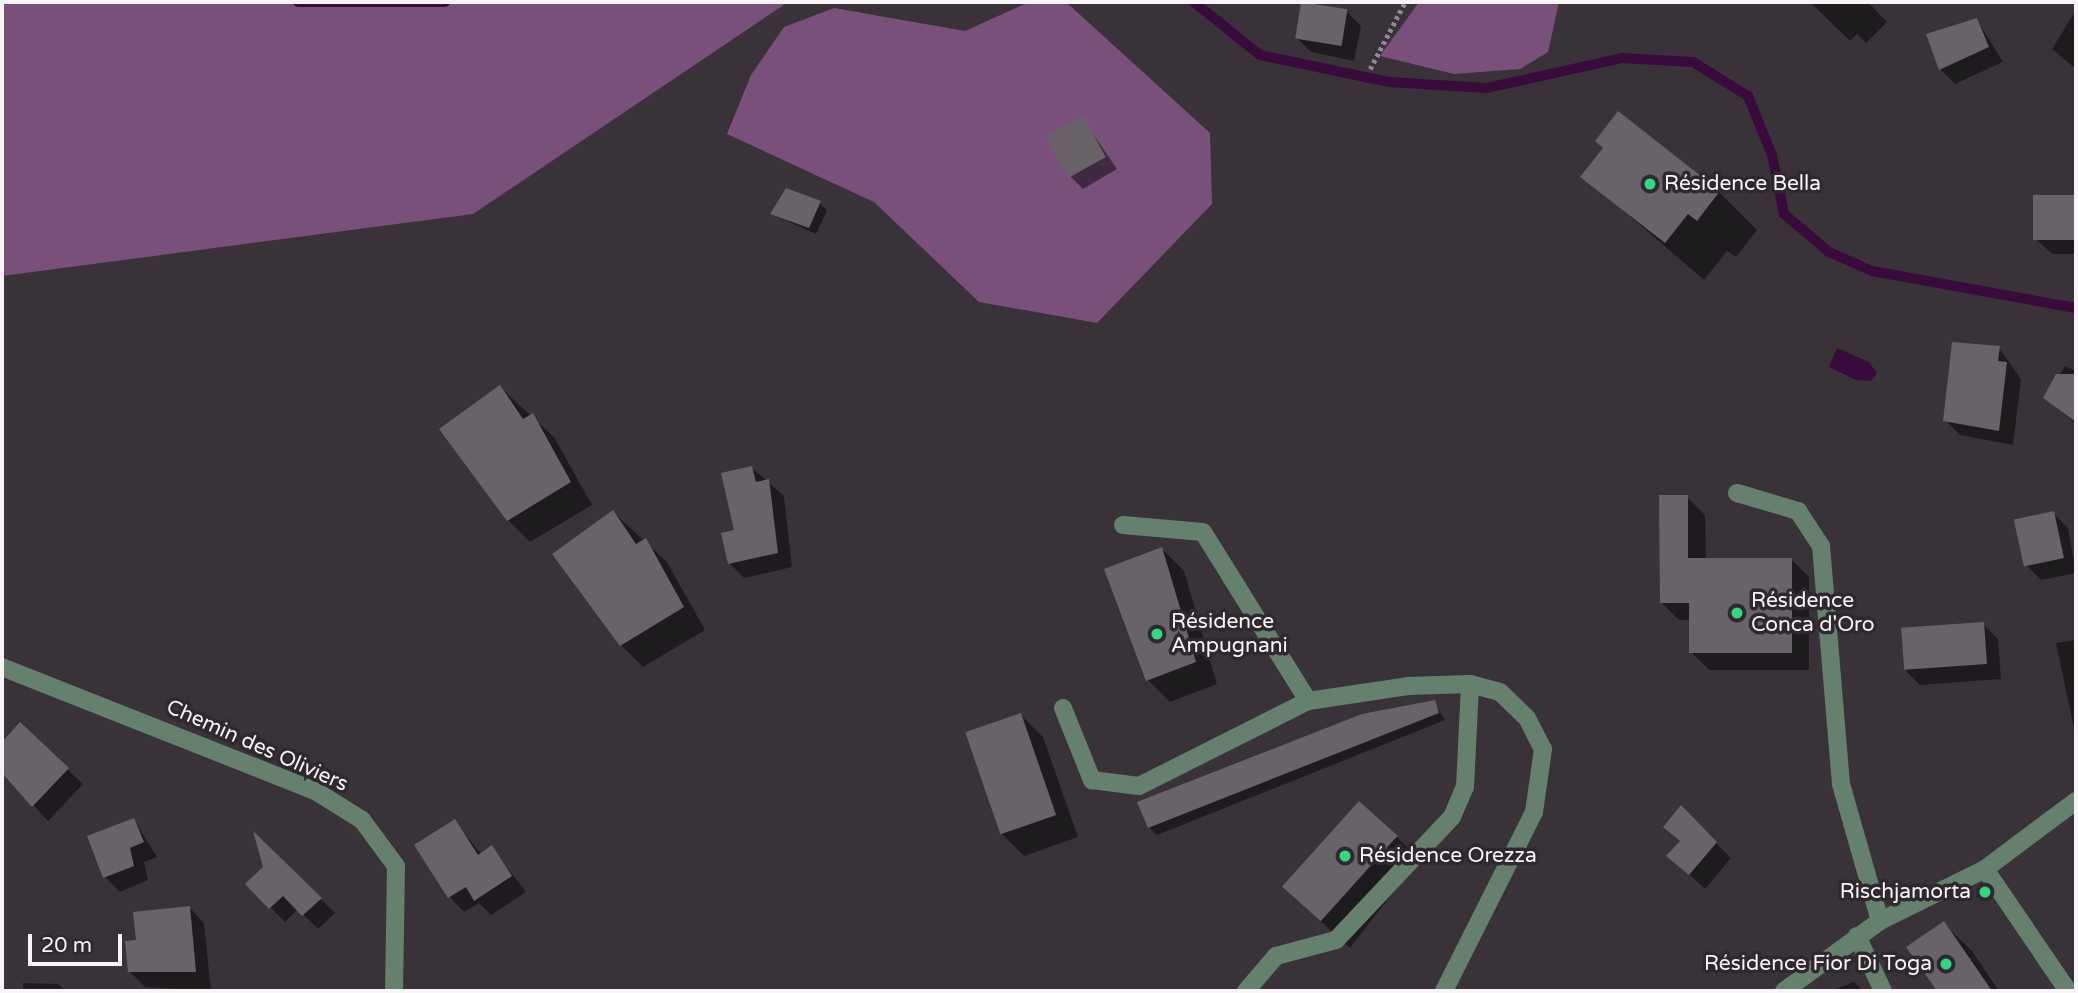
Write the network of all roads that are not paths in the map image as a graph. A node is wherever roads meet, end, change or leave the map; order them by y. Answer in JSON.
{"nodes":[{"id":1,"x":1737,"y":493,"type":"dead end"},
{"id":2,"x":1123,"y":525,"type":"dead end"},
{"id":3,"x":2,"y":667,"type":"edge"},
{"id":4,"x":1470,"y":684,"type":"junction"},
{"id":5,"x":1308,"y":701,"type":"junction"},
{"id":6,"x":1063,"y":708,"type":"dead end"},
{"id":7,"x":2076,"y":801,"type":"edge"},
{"id":8,"x":1985,"y":869,"type":"junction"},
{"id":9,"x":1880,"y":921,"type":"junction"},
{"id":10,"x":1857,"y":936,"type":"junction"},
{"id":11,"x":394,"y":991,"type":"edge"},
{"id":12,"x":1246,"y":991,"type":"edge"},
{"id":13,"x":1444,"y":991,"type":"edge"},
{"id":14,"x":1784,"y":991,"type":"edge"},
{"id":15,"x":1883,"y":991,"type":"edge"},
{"id":16,"x":2068,"y":991,"type":"edge"}],
"edges":[{"from":1,"to":9,"type":"street"},
{"from":2,"to":5,"type":"street"},
{"from":3,"to":11,"type":"street","name":"Chemin des Oliviers"},
{"from":4,"to":5,"type":"street"},
{"from":4,"to":12,"type":"street"},
{"from":4,"to":13,"type":"street"},
{"from":5,"to":6,"type":"street"},
{"from":7,"to":8,"type":"street"},
{"from":8,"to":9,"type":"street"},
{"from":8,"to":16,"type":"street"},
{"from":9,"to":10,"type":"street"},
{"from":10,"to":14,"type":"street"},
{"from":10,"to":15,"type":"street"}]}
